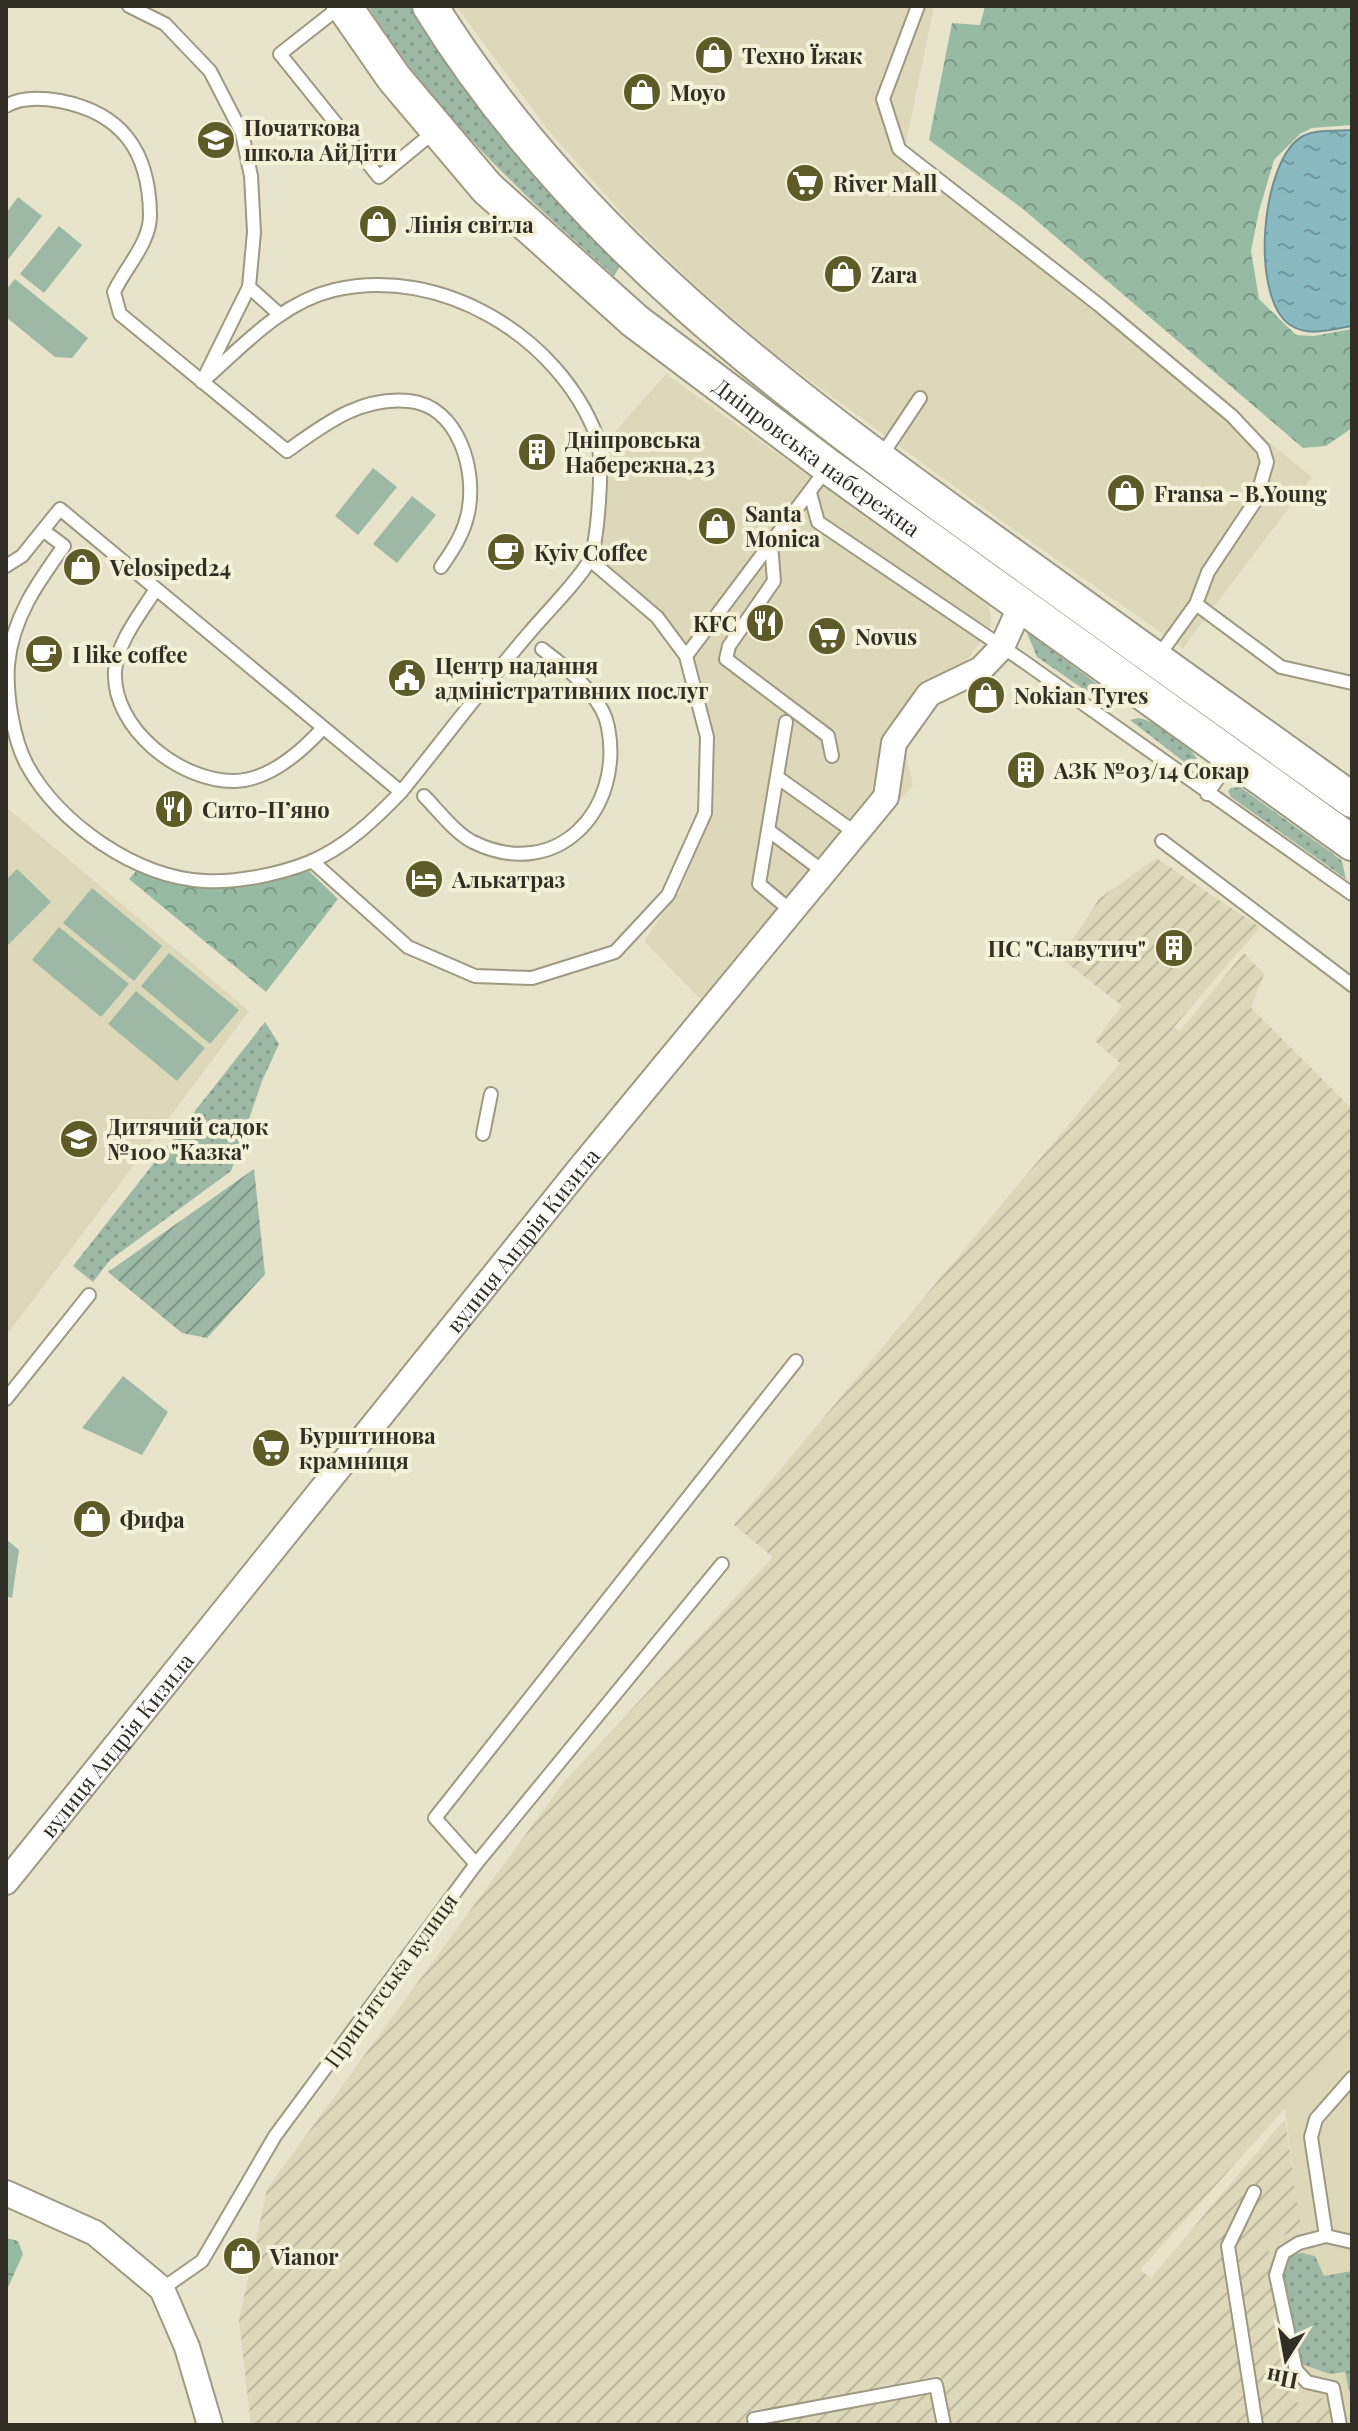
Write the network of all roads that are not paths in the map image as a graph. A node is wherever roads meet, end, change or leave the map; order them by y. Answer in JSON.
{"nodes":[{"id":1,"x":129,"y":6,"type":"edge"},
{"id":2,"x":342,"y":6,"type":"edge"},
{"id":3,"x":430,"y":6,"type":"edge"},
{"id":4,"x":918,"y":6,"type":"edge"},
{"id":5,"x":6,"y":106,"type":"edge"},
{"id":6,"x":435,"y":131,"type":"junction"},
{"id":7,"x":249,"y":287,"type":"junction"},
{"id":8,"x":279,"y":314,"type":"junction"},
{"id":9,"x":202,"y":382,"type":"junction"},
{"id":10,"x":920,"y":398,"type":"dead end"},
{"id":11,"x":878,"y":460,"type":"junction"},
{"id":12,"x":819,"y":480,"type":"junction"},
{"id":13,"x":44,"y":531,"type":"junction"},
{"id":14,"x":771,"y":544,"type":"junction"},
{"id":15,"x":590,"y":560,"type":"junction"},
{"id":16,"x":6,"y":566,"type":"edge"},
{"id":17,"x":441,"y":567,"type":"dead end"},
{"id":18,"x":156,"y":589,"type":"junction"},
{"id":19,"x":1196,"y":604,"type":"junction"},
{"id":20,"x":1021,"y":605,"type":"junction"},
{"id":21,"x":1002,"y":647,"type":"junction"},
{"id":22,"x":542,"y":649,"type":"dead end"},
{"id":23,"x":686,"y":656,"type":"junction"},
{"id":24,"x":1156,"y":659,"type":"junction"},
{"id":25,"x":1352,"y":683,"type":"edge"},
{"id":26,"x":786,"y":722,"type":"dead end"},
{"id":27,"x":323,"y":728,"type":"junction"},
{"id":28,"x":832,"y":756,"type":"dead end"},
{"id":29,"x":1233,"y":757,"type":"junction"},
{"id":30,"x":777,"y":777,"type":"junction"},
{"id":31,"x":401,"y":792,"type":"junction"},
{"id":32,"x":1207,"y":794,"type":"junction"},
{"id":33,"x":424,"y":796,"type":"dead end"},
{"id":34,"x":1352,"y":800,"type":"edge"},
{"id":35,"x":768,"y":830,"type":"junction"},
{"id":36,"x":857,"y":834,"type":"junction"},
{"id":37,"x":1162,"y":841,"type":"dead end"},
{"id":38,"x":1352,"y":843,"type":"edge"},
{"id":39,"x":312,"y":861,"type":"junction"},
{"id":40,"x":824,"y":872,"type":"junction"},
{"id":41,"x":1352,"y":894,"type":"edge"},
{"id":42,"x":790,"y":910,"type":"junction"},
{"id":43,"x":1352,"y":985,"type":"edge"},
{"id":44,"x":491,"y":1094,"type":"dead end"},
{"id":45,"x":483,"y":1134,"type":"dead end"},
{"id":46,"x":89,"y":1295,"type":"dead end"},
{"id":47,"x":796,"y":1361,"type":"dead end"},
{"id":48,"x":6,"y":1399,"type":"edge"},
{"id":49,"x":722,"y":1564,"type":"dead end"},
{"id":50,"x":476,"y":1864,"type":"junction"},
{"id":51,"x":6,"y":1882,"type":"edge"},
{"id":52,"x":1352,"y":2078,"type":"edge"},
{"id":53,"x":1254,"y":2192,"type":"dead end"},
{"id":54,"x":6,"y":2193,"type":"edge"},
{"id":55,"x":1326,"y":2236,"type":"junction"},
{"id":56,"x":1352,"y":2242,"type":"edge"},
{"id":57,"x":162,"y":2289,"type":"junction"},
{"id":58,"x":210,"y":2425,"type":"edge"},
{"id":59,"x":755,"y":2425,"type":"edge"},
{"id":60,"x":944,"y":2425,"type":"edge"},
{"id":61,"x":1256,"y":2425,"type":"edge"},
{"id":62,"x":1340,"y":2425,"type":"edge"}],
"edges":[{"from":1,"to":7,"type":"lane"},
{"from":2,"to":6,"type":"main road","name":"Дніпровська набережна"},
{"from":2,"to":6,"type":"lane"},
{"from":3,"to":11,"type":"main road","name":"Дніпровська набережна"},
{"from":4,"to":19,"type":"lane"},
{"from":5,"to":9,"type":"lane"},
{"from":6,"to":12,"type":"main road","name":"Дніпровська набережна"},
{"from":7,"to":8,"type":"lane"},
{"from":7,"to":9,"type":"lane"},
{"from":8,"to":9,"type":"lane"},
{"from":8,"to":15,"type":"lane"},
{"from":9,"to":17,"type":"lane"},
{"from":10,"to":11,"type":"lane"},
{"from":11,"to":24,"type":"main road","name":"Дніпровська набережна"},
{"from":12,"to":14,"type":"lane"},
{"from":12,"to":20,"type":"main road","name":"Дніпровська набережна"},
{"from":12,"to":21,"type":"lane"},
{"from":13,"to":16,"type":"lane"},
{"from":13,"to":18,"type":"lane"},
{"from":13,"to":39,"type":"lane"},
{"from":14,"to":23,"type":"lane"},
{"from":14,"to":28,"type":"lane"},
{"from":15,"to":23,"type":"lane"},
{"from":15,"to":31,"type":"lane"},
{"from":18,"to":27,"type":"lane"},
{"from":18,"to":27,"type":"lane"},
{"from":19,"to":24,"type":"lane"},
{"from":19,"to":25,"type":"lane"},
{"from":20,"to":21,"type":"street","name":"вулиця Андрія Кизила"},
{"from":20,"to":29,"type":"main road","name":"Дніпровська набережна"},
{"from":21,"to":32,"type":"lane"},
{"from":21,"to":36,"type":"street","name":"вулиця Андрія Кизила"},
{"from":22,"to":33,"type":"lane"},
{"from":23,"to":39,"type":"lane"},
{"from":24,"to":34,"type":"main road","name":"Дніпровська набережна"},
{"from":26,"to":30,"type":"lane"},
{"from":27,"to":31,"type":"lane"},
{"from":29,"to":32,"type":"lane"},
{"from":29,"to":38,"type":"main road","name":"Дніпровська набережна"},
{"from":30,"to":35,"type":"lane"},
{"from":30,"to":36,"type":"lane"},
{"from":31,"to":39,"type":"lane"},
{"from":32,"to":41,"type":"lane"},
{"from":35,"to":40,"type":"lane"},
{"from":35,"to":42,"type":"lane"},
{"from":36,"to":40,"type":"street","name":"вулиця Андрія Кизила"},
{"from":37,"to":43,"type":"lane"},
{"from":40,"to":42,"type":"street","name":"вулиця Андрія Кизила"},
{"from":42,"to":51,"type":"street","name":"вулиця Андрія Кизила"},
{"from":44,"to":45,"type":"lane"},
{"from":46,"to":48,"type":"lane"},
{"from":47,"to":50,"type":"lane"},
{"from":49,"to":50,"type":"lane","name":"Припʼятська вулиця"},
{"from":50,"to":57,"type":"lane","name":"Припʼятська вулиця"},
{"from":52,"to":55,"type":"lane"},
{"from":53,"to":61,"type":"lane"},
{"from":54,"to":57,"type":"street"},
{"from":55,"to":56,"type":"lane"},
{"from":55,"to":62,"type":"lane"},
{"from":57,"to":58,"type":"street"},
{"from":59,"to":60,"type":"lane"}]}
